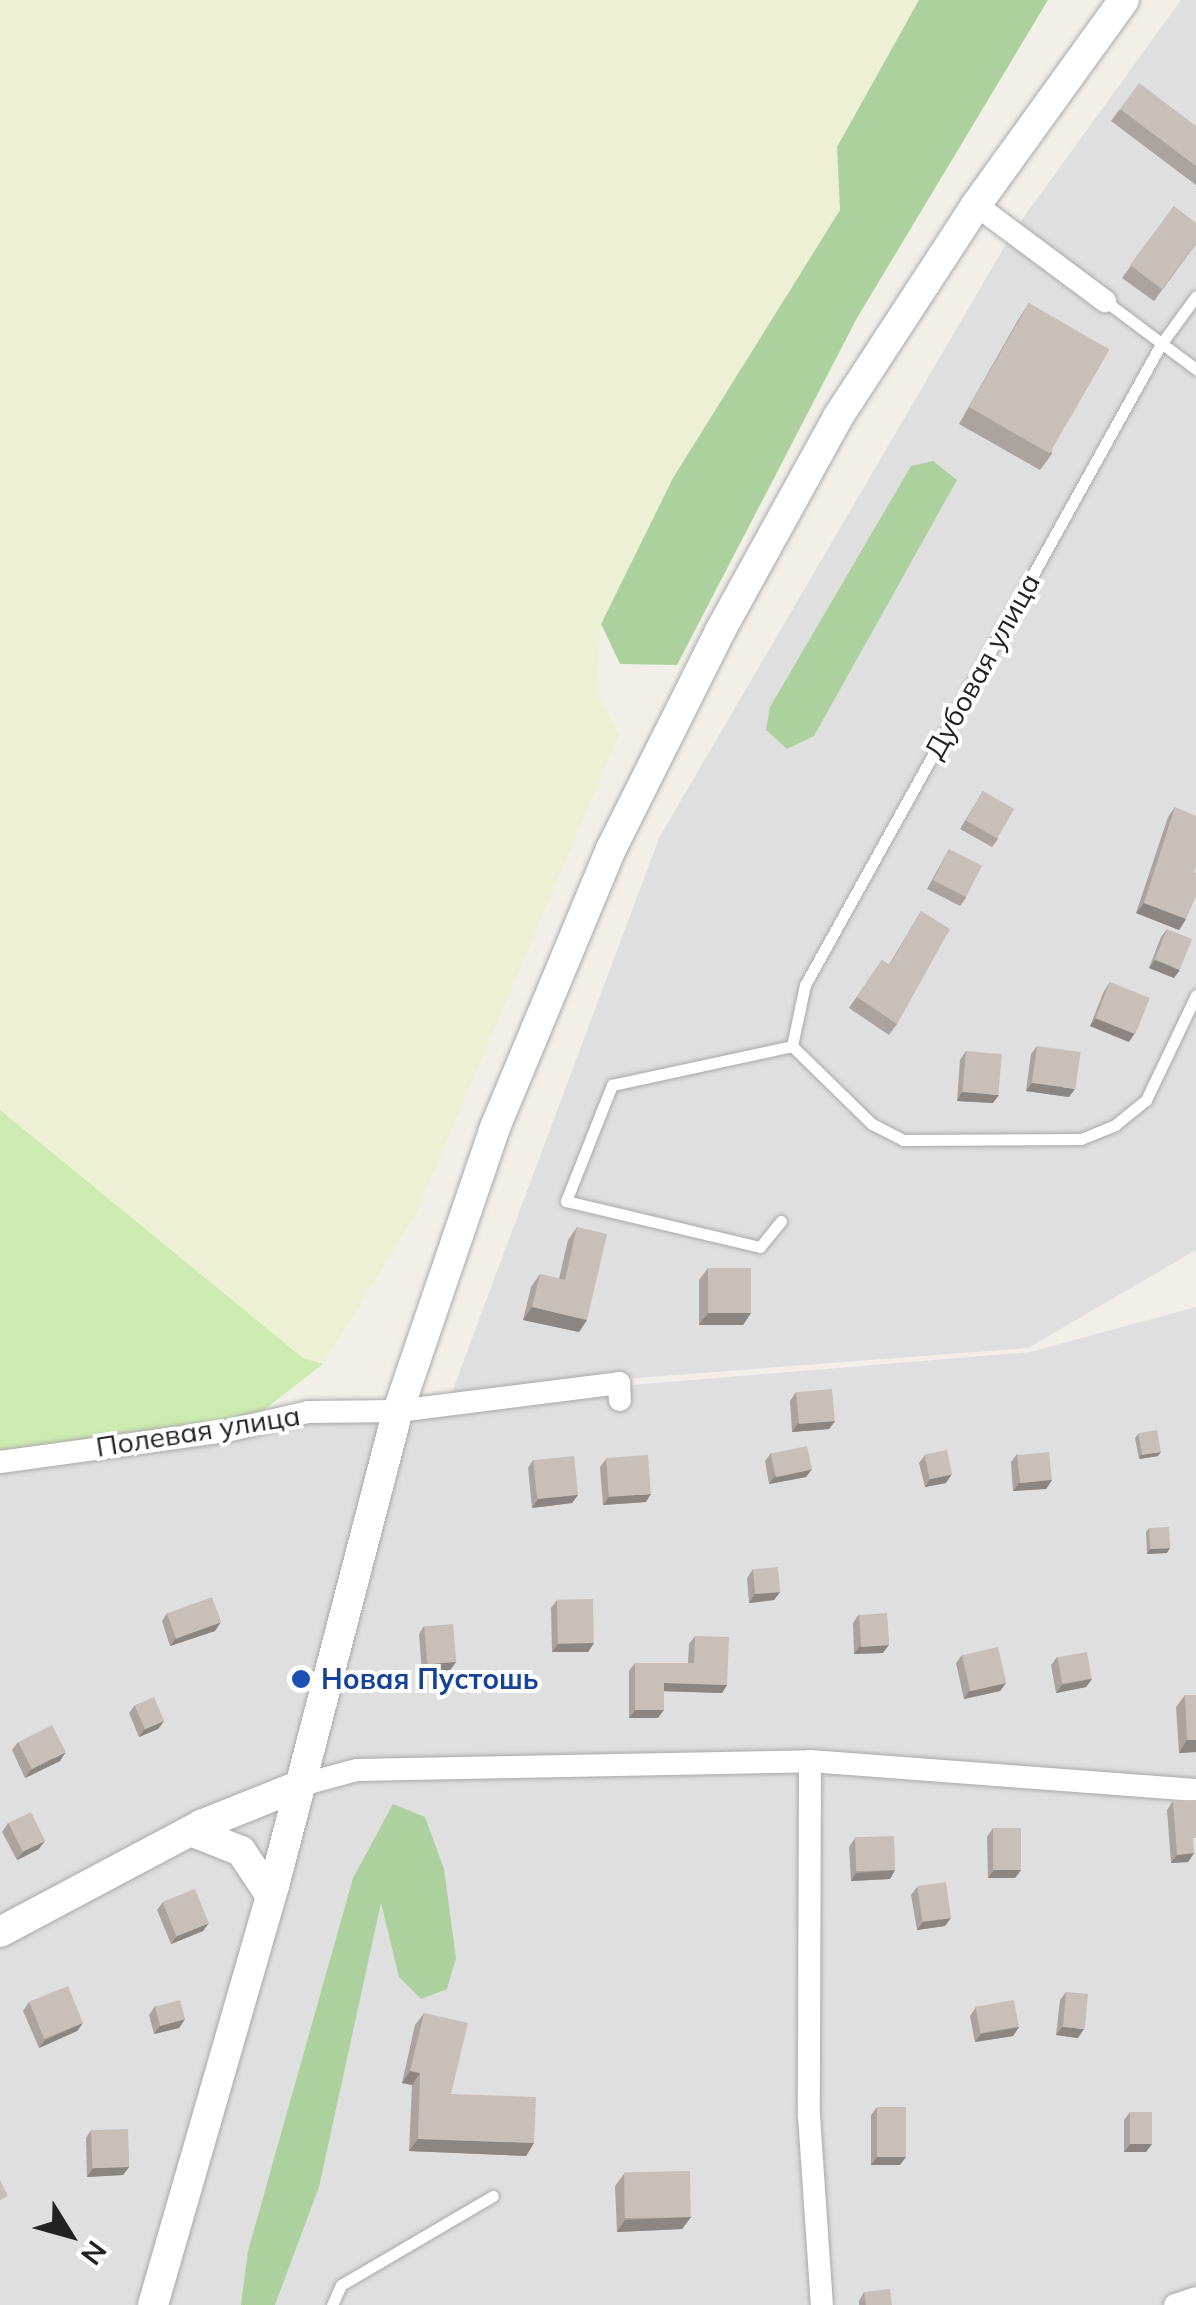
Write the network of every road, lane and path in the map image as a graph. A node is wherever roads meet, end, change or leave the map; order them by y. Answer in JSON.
{"nodes":[{"id":1,"x":1124,"y":0,"type":"edge"},
{"id":2,"x":976,"y":205,"type":"junction"},
{"id":3,"x":1196,"y":296,"type":"edge"},
{"id":4,"x":1105,"y":302,"type":"joint"},
{"id":5,"x":1161,"y":344,"type":"junction"},
{"id":6,"x":1196,"y":369,"type":"edge"},
{"id":7,"x":1196,"y":996,"type":"edge"},
{"id":8,"x":792,"y":1046,"type":"junction"},
{"id":9,"x":780,"y":1220,"type":"dead end"},
{"id":10,"x":620,"y":1400,"type":"dead end"},
{"id":11,"x":398,"y":1411,"type":"junction"},
{"id":12,"x":0,"y":1462,"type":"edge"},
{"id":13,"x":810,"y":1761,"type":"junction"},
{"id":14,"x":301,"y":1785,"type":"junction"},
{"id":15,"x":1196,"y":1790,"type":"edge"},
{"id":16,"x":191,"y":1831,"type":"junction"},
{"id":17,"x":271,"y":1896,"type":"junction"},
{"id":18,"x":0,"y":1932,"type":"edge"},
{"id":19,"x":493,"y":2196,"type":"dead end"},
{"id":20,"x":1196,"y":2298,"type":"edge"},
{"id":21,"x":153,"y":2305,"type":"edge"},
{"id":22,"x":332,"y":2305,"type":"edge"},
{"id":23,"x":822,"y":2305,"type":"edge"},
{"id":24,"x":1175,"y":2305,"type":"edge"}],
"edges":[{"from":1,"to":2,"type":"street"},
{"from":2,"to":4,"type":"street"},
{"from":2,"to":11,"type":"street"},
{"from":3,"to":5,"type":"lane","name":"Дубовая улица"},
{"from":4,"to":5,"type":"lane"},
{"from":5,"to":6,"type":"lane"},
{"from":5,"to":8,"type":"lane","name":"Дубовая улица"},
{"from":7,"to":8,"type":"lane"},
{"from":8,"to":9,"type":"lane"},
{"from":10,"to":11,"type":"street","name":"Полевая улица"},
{"from":11,"to":12,"type":"street","name":"Полевая улица"},
{"from":11,"to":14,"type":"street"},
{"from":13,"to":14,"type":"street"},
{"from":13,"to":15,"type":"street"},
{"from":13,"to":23,"type":"street"},
{"from":14,"to":16,"type":"street"},
{"from":14,"to":17,"type":"street"},
{"from":16,"to":17,"type":"street"},
{"from":16,"to":18,"type":"street"},
{"from":17,"to":21,"type":"street"},
{"from":19,"to":22,"type":"lane"},
{"from":20,"to":24,"type":"street"}]}
